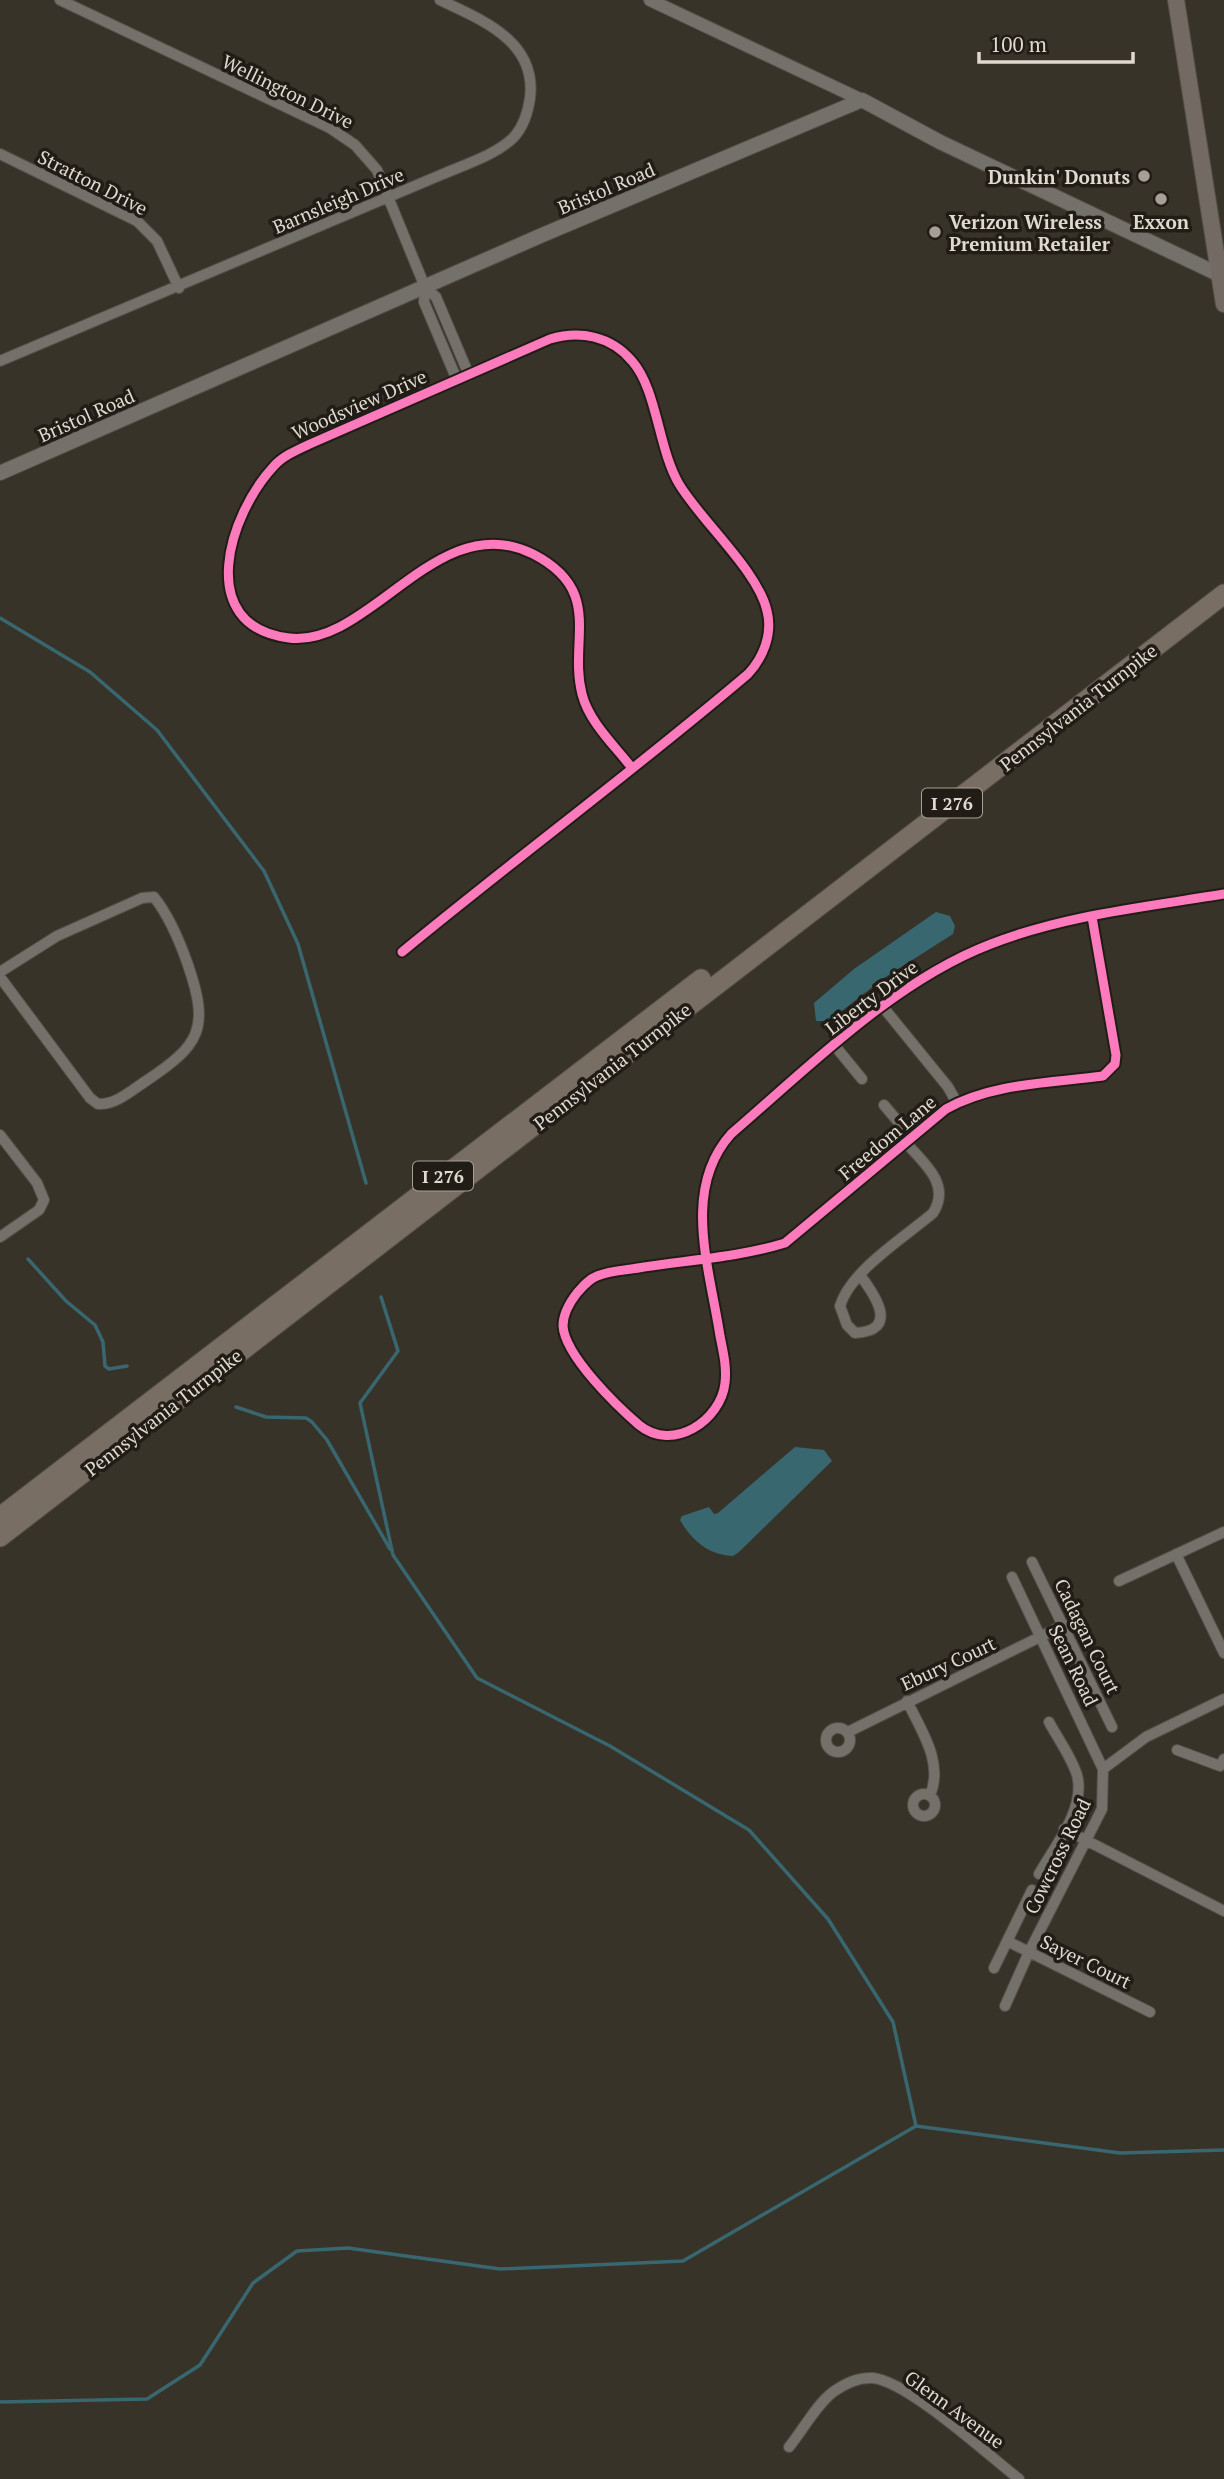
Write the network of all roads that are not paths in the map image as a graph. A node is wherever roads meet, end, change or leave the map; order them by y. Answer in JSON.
{"nodes":[{"id":1,"x":60,"y":0,"type":"edge"},
{"id":2,"x":440,"y":0,"type":"edge"},
{"id":3,"x":650,"y":0,"type":"edge"},
{"id":4,"x":1176,"y":0,"type":"edge"},
{"id":5,"x":862,"y":100,"type":"junction"},
{"id":6,"x":0,"y":154,"type":"edge"},
{"id":7,"x":389,"y":196,"type":"junction"},
{"id":8,"x":1220,"y":275,"type":"junction"},
{"id":9,"x":425,"y":287,"type":"junction"},
{"id":10,"x":179,"y":288,"type":"junction"},
{"id":11,"x":1224,"y":304,"type":"edge"},
{"id":12,"x":0,"y":361,"type":"edge"},
{"id":13,"x":469,"y":375,"type":"junction"},
{"id":14,"x":457,"y":380,"type":"junction"},
{"id":15,"x":0,"y":473,"type":"edge"},
{"id":16,"x":1224,"y":578,"type":"edge"},
{"id":17,"x":1224,"y":594,"type":"edge"},
{"id":18,"x":632,"y":768,"type":"junction"},
{"id":19,"x":1224,"y":894,"type":"edge"},
{"id":20,"x":1092,"y":917,"type":"junction"},
{"id":21,"x":402,"y":952,"type":"dead end"},
{"id":22,"x":0,"y":974,"type":"edge"},
{"id":23,"x":883,"y":1007,"type":"junction"},
{"id":24,"x":835,"y":1046,"type":"junction"},
{"id":25,"x":862,"y":1079,"type":"dead end"},
{"id":26,"x":957,"y":1103,"type":"junction"},
{"id":27,"x":884,"y":1105,"type":"dead end"},
{"id":28,"x":0,"y":1135,"type":"edge"},
{"id":29,"x":909,"y":1141,"type":"junction"},
{"id":30,"x":0,"y":1237,"type":"edge"},
{"id":31,"x":708,"y":1257,"type":"junction"},
{"id":32,"x":860,"y":1275,"type":"junction"},
{"id":33,"x":0,"y":1517,"type":"edge"},
{"id":34,"x":1224,"y":1532,"type":"edge"},
{"id":35,"x":0,"y":1537,"type":"edge"},
{"id":36,"x":1176,"y":1555,"type":"junction"},
{"id":37,"x":1032,"y":1562,"type":"dead end"},
{"id":38,"x":1012,"y":1577,"type":"dead end"},
{"id":39,"x":1119,"y":1580,"type":"dead end"},
{"id":40,"x":1064,"y":1625,"type":"junction"},
{"id":41,"x":1041,"y":1637,"type":"junction"},
{"id":42,"x":1224,"y":1653,"type":"edge"},
{"id":43,"x":1224,"y":1699,"type":"edge"},
{"id":44,"x":907,"y":1702,"type":"junction"},
{"id":45,"x":1049,"y":1722,"type":"dead end"},
{"id":46,"x":1112,"y":1727,"type":"dead end"},
{"id":47,"x":848,"y":1732,"type":"dead end"},
{"id":48,"x":1177,"y":1750,"type":"dead end"},
{"id":49,"x":1224,"y":1759,"type":"edge"},
{"id":50,"x":1103,"y":1769,"type":"junction"},
{"id":51,"x":930,"y":1795,"type":"dead end"},
{"id":52,"x":1064,"y":1829,"type":"junction"},
{"id":53,"x":1087,"y":1840,"type":"junction"},
{"id":54,"x":1039,"y":1874,"type":"dead end"},
{"id":55,"x":1032,"y":1890,"type":"dead end"},
{"id":56,"x":1224,"y":1911,"type":"edge"},
{"id":57,"x":1007,"y":1941,"type":"junction"},
{"id":58,"x":1029,"y":1952,"type":"junction"},
{"id":59,"x":993,"y":1968,"type":"dead end"},
{"id":60,"x":1005,"y":2006,"type":"dead end"},
{"id":61,"x":1150,"y":2012,"type":"dead end"},
{"id":62,"x":789,"y":2447,"type":"dead end"},
{"id":63,"x":1019,"y":2479,"type":"edge"}],
"edges":[{"from":1,"to":7,"type":"street","name":"Wellington Drive"},
{"from":2,"to":7,"type":"street","name":"Barnsleigh Drive"},
{"from":3,"to":5,"type":"street"},
{"from":4,"to":8,"type":"main road"},
{"from":5,"to":8,"type":"main road"},
{"from":5,"to":9,"type":"main road","name":"Bristol Road"},
{"from":6,"to":10,"type":"street","name":"Stratton Drive"},
{"from":7,"to":9,"type":"street","name":"Wellington Drive"},
{"from":7,"to":10,"type":"street","name":"Barnsleigh Drive"},
{"from":8,"to":11,"type":"main road"},
{"from":9,"to":13,"type":"street"},
{"from":9,"to":14,"type":"street"},
{"from":9,"to":15,"type":"main road","name":"Bristol Road"},
{"from":10,"to":12,"type":"street","name":"Barnsleigh Drive"},
{"from":13,"to":14,"type":"street","name":"Woodsview Drive"},
{"from":13,"to":18,"type":"street","name":"Woodsview Drive"},
{"from":14,"to":18,"type":"street","name":"Woodsview Drive"},
{"from":16,"to":33,"type":"highway","name":"Pennsylvania Turnpike","number":"I 276"},
{"from":17,"to":35,"type":"highway","name":"Pennsylvania Turnpike","number":"I 276"},
{"from":18,"to":21,"type":"street","name":"Woodsview Drive"},
{"from":19,"to":20,"type":"street","name":"Liberty Drive"},
{"from":20,"to":23,"type":"street","name":"Liberty Drive"},
{"from":20,"to":26,"type":"street","name":"Freedom Lane"},
{"from":22,"to":22,"type":"street"},
{"from":23,"to":24,"type":"street","name":"Liberty Drive"},
{"from":23,"to":26,"type":"street"},
{"from":24,"to":25,"type":"street"},
{"from":24,"to":31,"type":"street","name":"Liberty Drive"},
{"from":26,"to":29,"type":"street","name":"Freedom Lane"},
{"from":27,"to":29,"type":"street"},
{"from":28,"to":30,"type":"street"},
{"from":29,"to":31,"type":"street","name":"Freedom Lane"},
{"from":29,"to":32,"type":"street"},
{"from":31,"to":31,"type":"street","name":"Liberty Drive"},
{"from":32,"to":32,"type":"street"},
{"from":34,"to":36,"type":"street"},
{"from":36,"to":39,"type":"street"},
{"from":36,"to":42,"type":"street"},
{"from":37,"to":40,"type":"street","name":"Cadagan Court"},
{"from":38,"to":41,"type":"street","name":"Sean Road"},
{"from":40,"to":41,"type":"street","name":"Ebury Court"},
{"from":40,"to":46,"type":"street","name":"Cadagan Court"},
{"from":41,"to":44,"type":"street","name":"Ebury Court"},
{"from":41,"to":50,"type":"street","name":"Sean Road"},
{"from":43,"to":50,"type":"street"},
{"from":44,"to":47,"type":"street","name":"Ebury Court"},
{"from":44,"to":51,"type":"street"},
{"from":45,"to":52,"type":"street"},
{"from":48,"to":49,"type":"street"},
{"from":50,"to":53,"type":"street","name":"Cowcross Road"},
{"from":52,"to":53,"type":"street"},
{"from":52,"to":54,"type":"street"},
{"from":53,"to":56,"type":"street"},
{"from":53,"to":58,"type":"street","name":"Cowcross Road"},
{"from":55,"to":57,"type":"street"},
{"from":57,"to":58,"type":"street","name":"Sayer Court"},
{"from":57,"to":59,"type":"street"},
{"from":58,"to":60,"type":"street","name":"Cowcross Road"},
{"from":58,"to":61,"type":"street","name":"Sayer Court"},
{"from":62,"to":63,"type":"street","name":"Glenn Avenue"}]}
